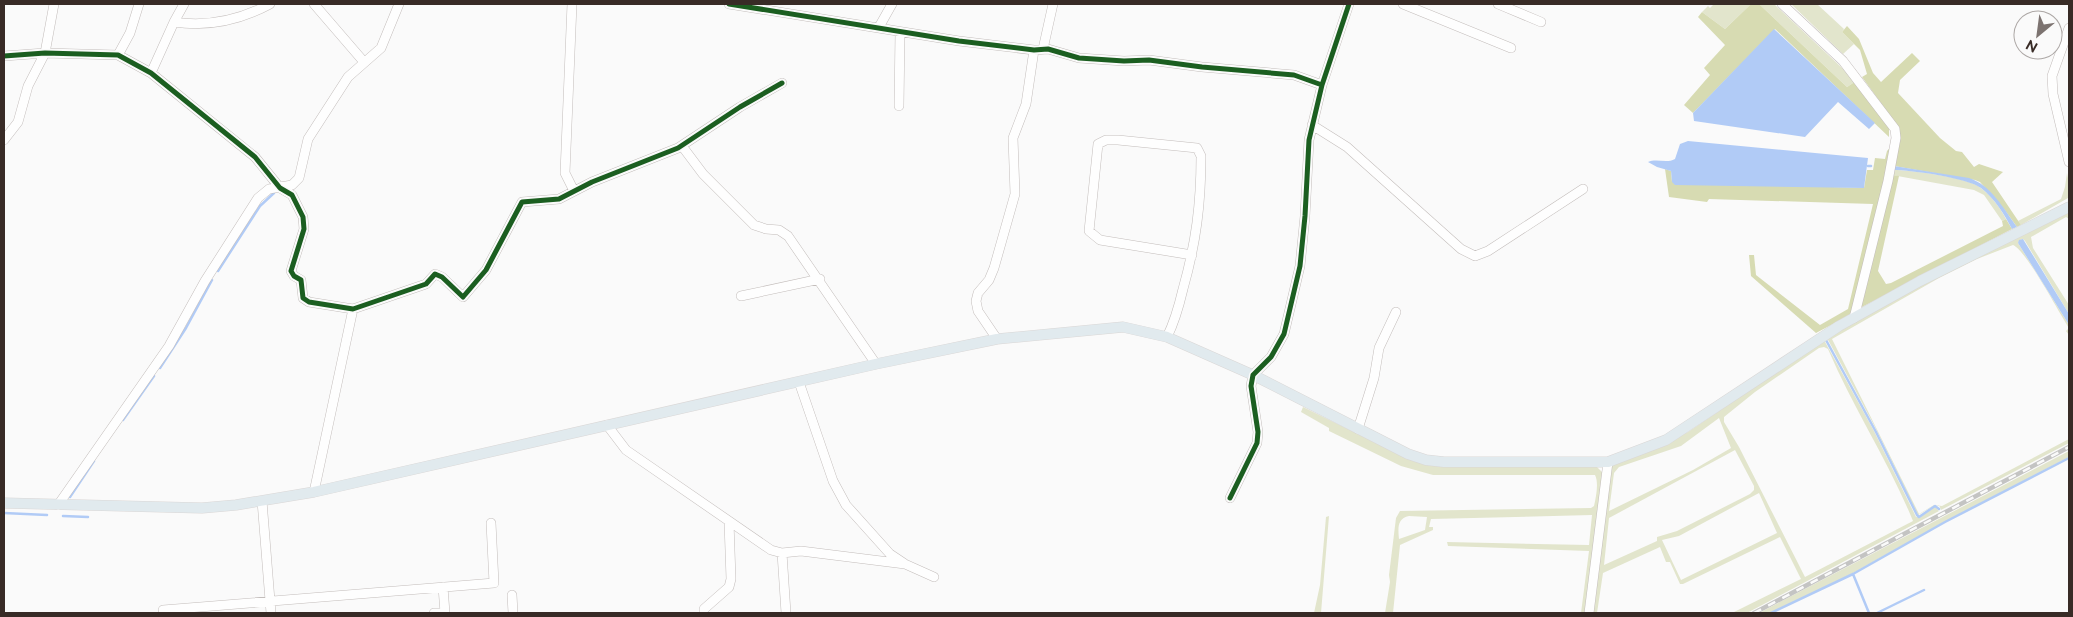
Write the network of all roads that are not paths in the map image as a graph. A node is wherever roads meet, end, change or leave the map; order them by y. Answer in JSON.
{"nodes":[{"id":1,"x":54,"y":4,"type":"edge"},
{"id":2,"x":139,"y":4,"type":"edge"},
{"id":3,"x":184,"y":4,"type":"edge"},
{"id":4,"x":270,"y":4,"type":"edge"},
{"id":5,"x":314,"y":4,"type":"edge"},
{"id":6,"x":398,"y":4,"type":"edge"},
{"id":7,"x":572,"y":4,"type":"edge"},
{"id":8,"x":729,"y":4,"type":"edge"},
{"id":9,"x":892,"y":4,"type":"edge"},
{"id":10,"x":1053,"y":4,"type":"edge"},
{"id":11,"x":1349,"y":4,"type":"edge"},
{"id":12,"x":1403,"y":4,"type":"edge"},
{"id":13,"x":1498,"y":4,"type":"edge"},
{"id":14,"x":1782,"y":4,"type":"edge"},
{"id":15,"x":174,"y":22,"type":"junction"},
{"id":16,"x":1541,"y":22,"type":"dead end"},
{"id":17,"x":879,"y":27,"type":"junction"},
{"id":18,"x":2069,"y":28,"type":"edge"},
{"id":19,"x":900,"y":32,"type":"junction"},
{"id":20,"x":1511,"y":48,"type":"dead end"},
{"id":21,"x":1038,"y":49,"type":"junction"},
{"id":22,"x":45,"y":53,"type":"junction"},
{"id":23,"x":118,"y":55,"type":"junction"},
{"id":24,"x":4,"y":56,"type":"edge"},
{"id":25,"x":364,"y":62,"type":"junction"},
{"id":26,"x":151,"y":72,"type":"junction"},
{"id":27,"x":782,"y":83,"type":"dead end"},
{"id":28,"x":1322,"y":86,"type":"junction"},
{"id":29,"x":899,"y":106,"type":"dead end"},
{"id":30,"x":1312,"y":125,"type":"junction"},
{"id":31,"x":4,"y":140,"type":"edge"},
{"id":32,"x":682,"y":146,"type":"junction"},
{"id":33,"x":2069,"y":162,"type":"edge"},
{"id":34,"x":280,"y":188,"type":"junction"},
{"id":35,"x":1583,"y":189,"type":"dead end"},
{"id":36,"x":574,"y":190,"type":"junction"},
{"id":37,"x":2069,"y":207,"type":"edge"},
{"id":38,"x":1192,"y":255,"type":"junction"},
{"id":39,"x":820,"y":279,"type":"junction"},
{"id":40,"x":741,"y":296,"type":"dead end"},
{"id":41,"x":353,"y":309,"type":"junction"},
{"id":42,"x":1396,"y":312,"type":"dead end"},
{"id":43,"x":1854,"y":318,"type":"junction"},
{"id":44,"x":1167,"y":336,"type":"junction"},
{"id":45,"x":997,"y":339,"type":"junction"},
{"id":46,"x":876,"y":364,"type":"junction"},
{"id":47,"x":1253,"y":375,"type":"junction"},
{"id":48,"x":799,"y":382,"type":"junction"},
{"id":49,"x":607,"y":425,"type":"junction"},
{"id":50,"x":1358,"y":429,"type":"junction"},
{"id":51,"x":1608,"y":462,"type":"junction"},
{"id":52,"x":314,"y":492,"type":"junction"},
{"id":53,"x":1230,"y":498,"type":"dead end"},
{"id":54,"x":262,"y":501,"type":"junction"},
{"id":55,"x":4,"y":503,"type":"edge"},
{"id":56,"x":58,"y":505,"type":"junction"},
{"id":57,"x":729,"y":522,"type":"junction"},
{"id":58,"x":491,"y":523,"type":"dead end"},
{"id":59,"x":782,"y":553,"type":"junction"},
{"id":60,"x":905,"y":564,"type":"junction"},
{"id":61,"x":934,"y":577,"type":"dead end"},
{"id":62,"x":443,"y":587,"type":"junction"},
{"id":63,"x":512,"y":595,"type":"dead end"},
{"id":64,"x":270,"y":600,"type":"junction"},
{"id":65,"x":163,"y":610,"type":"dead end"},
{"id":66,"x":271,"y":613,"type":"edge"},
{"id":67,"x":434,"y":613,"type":"edge"},
{"id":68,"x":445,"y":613,"type":"edge"},
{"id":69,"x":513,"y":613,"type":"edge"},
{"id":70,"x":704,"y":613,"type":"edge"},
{"id":71,"x":786,"y":613,"type":"edge"},
{"id":72,"x":1589,"y":613,"type":"edge"}],
"edges":[{"from":1,"to":22,"type":"street"},
{"from":2,"to":23,"type":"street"},
{"from":3,"to":15,"type":"street"},
{"from":4,"to":15,"type":"street"},
{"from":5,"to":25,"type":"street"},
{"from":6,"to":25,"type":"street"},
{"from":7,"to":36,"type":"street"},
{"from":8,"to":17,"type":"street"},
{"from":9,"to":17,"type":"street"},
{"from":10,"to":21,"type":"street"},
{"from":11,"to":28,"type":"street"},
{"from":12,"to":20,"type":"street"},
{"from":13,"to":16,"type":"street"},
{"from":14,"to":43,"type":"street"},
{"from":15,"to":26,"type":"street"},
{"from":17,"to":19,"type":"street"},
{"from":18,"to":33,"type":"street"},
{"from":19,"to":21,"type":"street"},
{"from":19,"to":29,"type":"street"},
{"from":21,"to":28,"type":"street"},
{"from":21,"to":45,"type":"street"},
{"from":22,"to":23,"type":"street"},
{"from":22,"to":24,"type":"street"},
{"from":22,"to":31,"type":"street"},
{"from":23,"to":26,"type":"street"},
{"from":25,"to":34,"type":"street"},
{"from":26,"to":34,"type":"street"},
{"from":27,"to":32,"type":"street"},
{"from":28,"to":30,"type":"street"},
{"from":30,"to":35,"type":"street"},
{"from":30,"to":47,"type":"street"},
{"from":32,"to":36,"type":"street"},
{"from":32,"to":39,"type":"street"},
{"from":34,"to":41,"type":"street"},
{"from":34,"to":56,"type":"street"},
{"from":36,"to":41,"type":"street"},
{"from":37,"to":43,"type":"main road"},
{"from":38,"to":38,"type":"street"},
{"from":38,"to":44,"type":"street"},
{"from":39,"to":40,"type":"street"},
{"from":39,"to":46,"type":"street"},
{"from":41,"to":52,"type":"street"},
{"from":42,"to":50,"type":"street"},
{"from":43,"to":51,"type":"main road"},
{"from":44,"to":45,"type":"main road"},
{"from":44,"to":47,"type":"main road"},
{"from":45,"to":46,"type":"main road"},
{"from":46,"to":48,"type":"main road"},
{"from":47,"to":50,"type":"main road"},
{"from":47,"to":53,"type":"street"},
{"from":48,"to":49,"type":"main road"},
{"from":48,"to":60,"type":"street"},
{"from":49,"to":52,"type":"main road"},
{"from":49,"to":57,"type":"street"},
{"from":50,"to":51,"type":"main road"},
{"from":51,"to":72,"type":"street"},
{"from":52,"to":54,"type":"main road"},
{"from":54,"to":56,"type":"main road"},
{"from":54,"to":64,"type":"street"},
{"from":55,"to":56,"type":"main road"},
{"from":57,"to":59,"type":"street"},
{"from":57,"to":70,"type":"street"},
{"from":58,"to":62,"type":"street"},
{"from":59,"to":60,"type":"street"},
{"from":59,"to":71,"type":"street"},
{"from":60,"to":61,"type":"street"},
{"from":62,"to":64,"type":"street"},
{"from":62,"to":68,"type":"street"},
{"from":63,"to":69,"type":"street"},
{"from":64,"to":65,"type":"street"},
{"from":64,"to":66,"type":"street"},
{"from":67,"to":68,"type":"street"}]}
